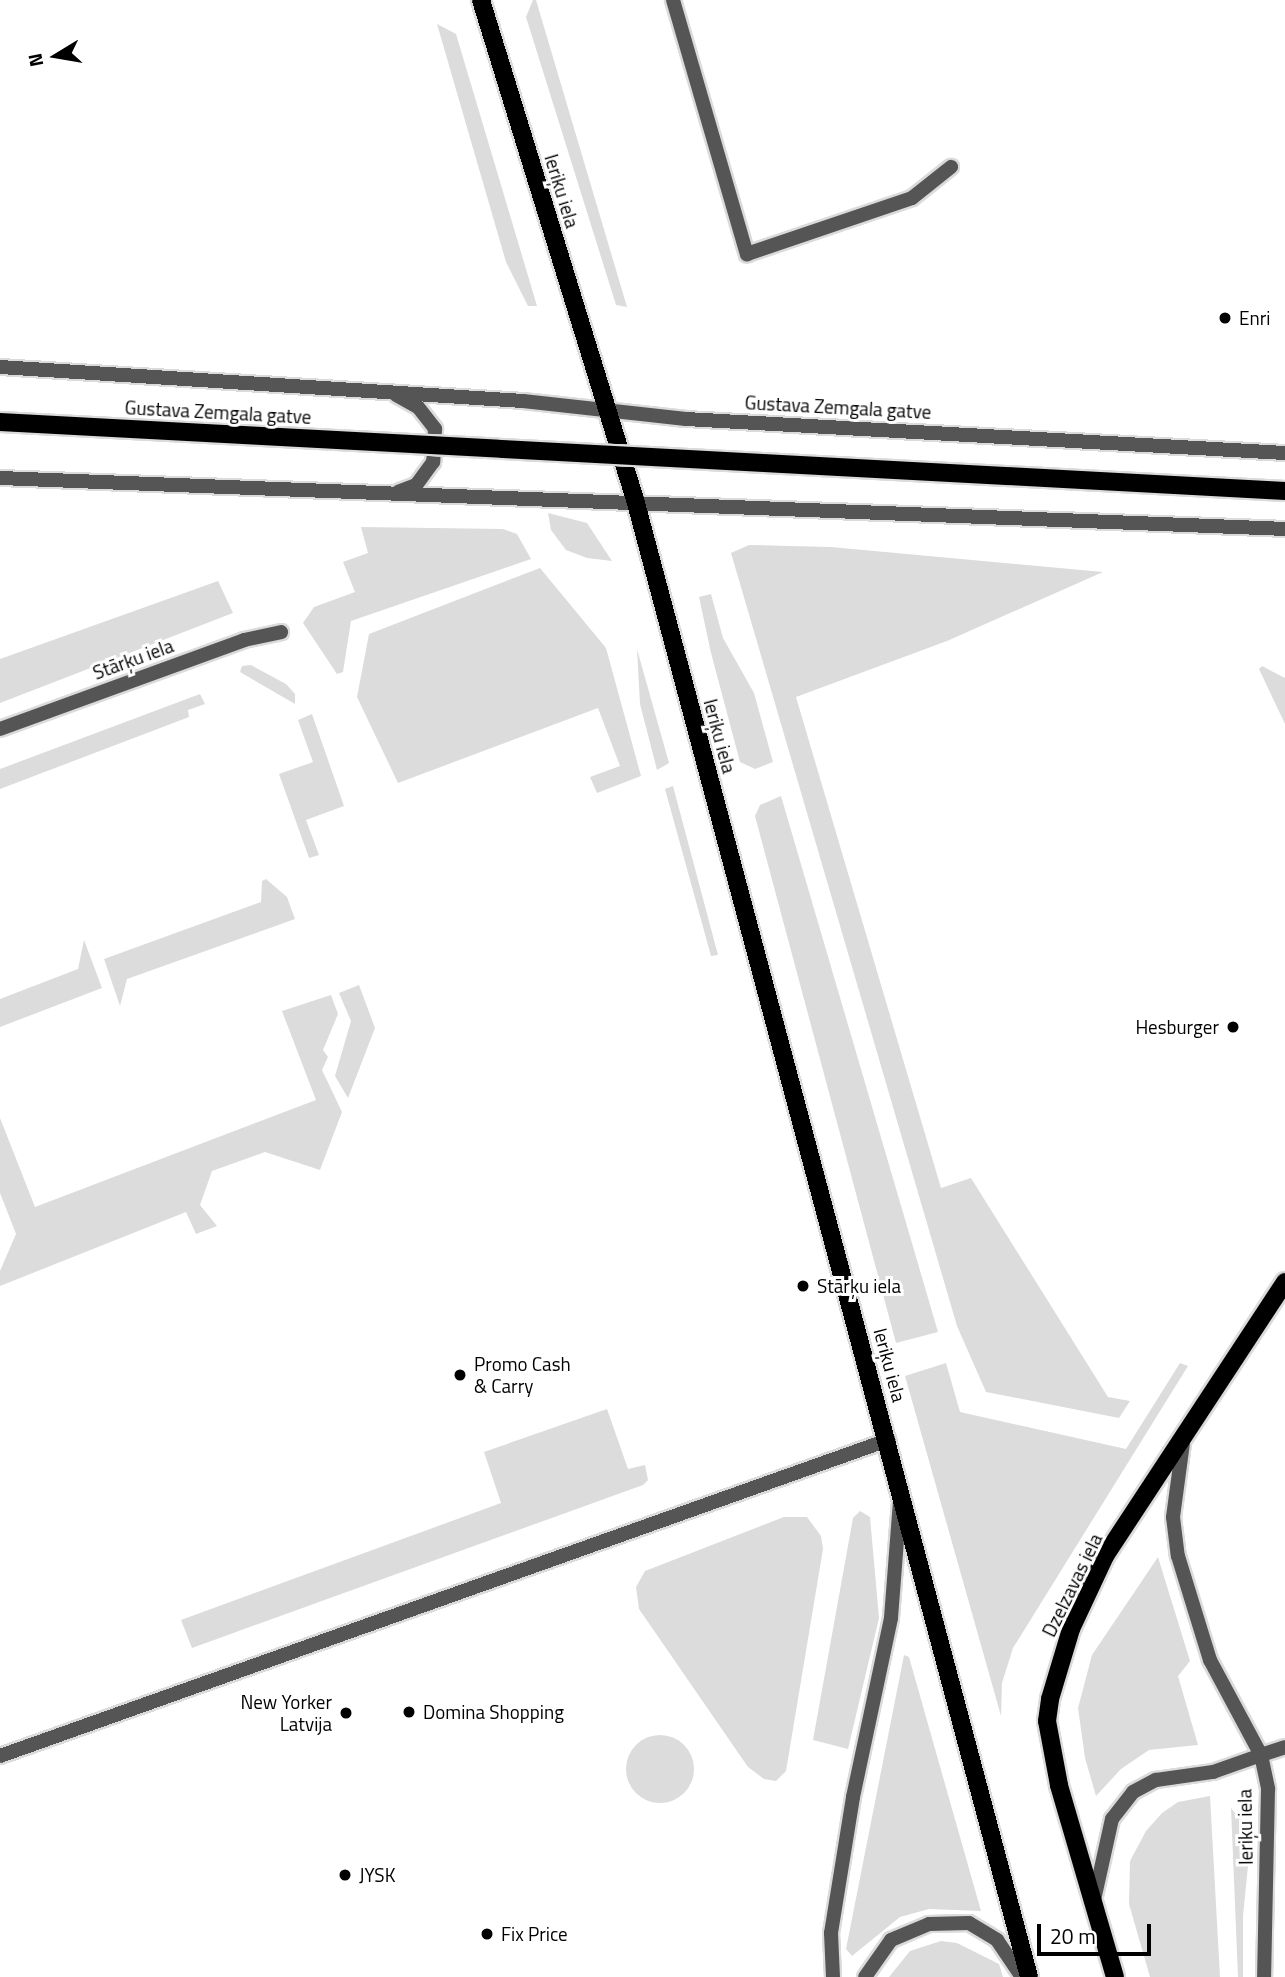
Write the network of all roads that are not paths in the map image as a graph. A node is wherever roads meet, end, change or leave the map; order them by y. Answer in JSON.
{"nodes":[{"id":1,"x":481,"y":0,"type":"edge"},
{"id":2,"x":673,"y":0,"type":"edge"},
{"id":3,"x":951,"y":167,"type":"dead end"},
{"id":4,"x":0,"y":368,"type":"edge"},
{"id":5,"x":390,"y":392,"type":"junction"},
{"id":6,"x":606,"y":407,"type":"junction"},
{"id":7,"x":0,"y":422,"type":"edge"},
{"id":8,"x":1285,"y":453,"type":"edge"},
{"id":9,"x":0,"y":478,"type":"edge"},
{"id":10,"x":1285,"y":491,"type":"edge"},
{"id":11,"x":390,"y":495,"type":"junction"},
{"id":12,"x":636,"y":503,"type":"junction"},
{"id":13,"x":1285,"y":529,"type":"edge"},
{"id":14,"x":281,"y":632,"type":"dead end"},
{"id":15,"x":0,"y":729,"type":"edge"},
{"id":16,"x":1285,"y":1282,"type":"edge"},
{"id":17,"x":888,"y":1440,"type":"junction"},
{"id":18,"x":1183,"y":1443,"type":"junction"},
{"id":19,"x":901,"y":1489,"type":"junction"},
{"id":20,"x":1285,"y":1747,"type":"edge"},
{"id":21,"x":1261,"y":1755,"type":"junction"},
{"id":22,"x":0,"y":1756,"type":"edge"},
{"id":23,"x":1093,"y":1905,"type":"junction"},
{"id":24,"x":833,"y":1977,"type":"edge"},
{"id":25,"x":865,"y":1977,"type":"edge"},
{"id":26,"x":1022,"y":1977,"type":"edge"},
{"id":27,"x":1029,"y":1977,"type":"edge"},
{"id":28,"x":1115,"y":1977,"type":"edge"},
{"id":29,"x":1264,"y":1977,"type":"edge"}],
"edges":[{"from":1,"to":6,"type":"main road","name":"Ieriķu iela"},
{"from":2,"to":3,"type":"street"},
{"from":4,"to":5,"type":"street","name":"Gustava Zemgala gatve"},
{"from":5,"to":6,"type":"street","name":"Gustava Zemgala gatve"},
{"from":5,"to":11,"type":"street","name":"Gustava Zemgala gatve"},
{"from":6,"to":8,"type":"street","name":"Gustava Zemgala gatve"},
{"from":6,"to":12,"type":"main road","name":"Ieriķu iela"},
{"from":7,"to":10,"type":"main road","name":"Gustava Zemgala gatve","bridge":true},
{"from":9,"to":11,"type":"street","name":"Gustava Zemgala gatve"},
{"from":11,"to":12,"type":"street","name":"Gustava Zemgala gatve"},
{"from":12,"to":13,"type":"street","name":"Gustava Zemgala gatve"},
{"from":12,"to":17,"type":"main road","name":"Ieriķu iela"},
{"from":14,"to":15,"type":"street","name":"Stārķu iela"},
{"from":16,"to":18,"type":"main road","name":"Dzelzavas iela"},
{"from":17,"to":19,"type":"main road","name":"Ieriķu iela"},
{"from":17,"to":22,"type":"street"},
{"from":18,"to":21,"type":"street","name":"Ieriķu iela"},
{"from":18,"to":23,"type":"main road","name":"Dzelzavas iela"},
{"from":19,"to":24,"type":"street","name":"Ieriķu iela"},
{"from":19,"to":27,"type":"main road","name":"Ieriķu iela"},
{"from":20,"to":21,"type":"street"},
{"from":21,"to":23,"type":"street"},
{"from":21,"to":29,"type":"street","name":"Ieriķu iela"},
{"from":23,"to":28,"type":"main road"},
{"from":25,"to":26,"type":"street"}]}
